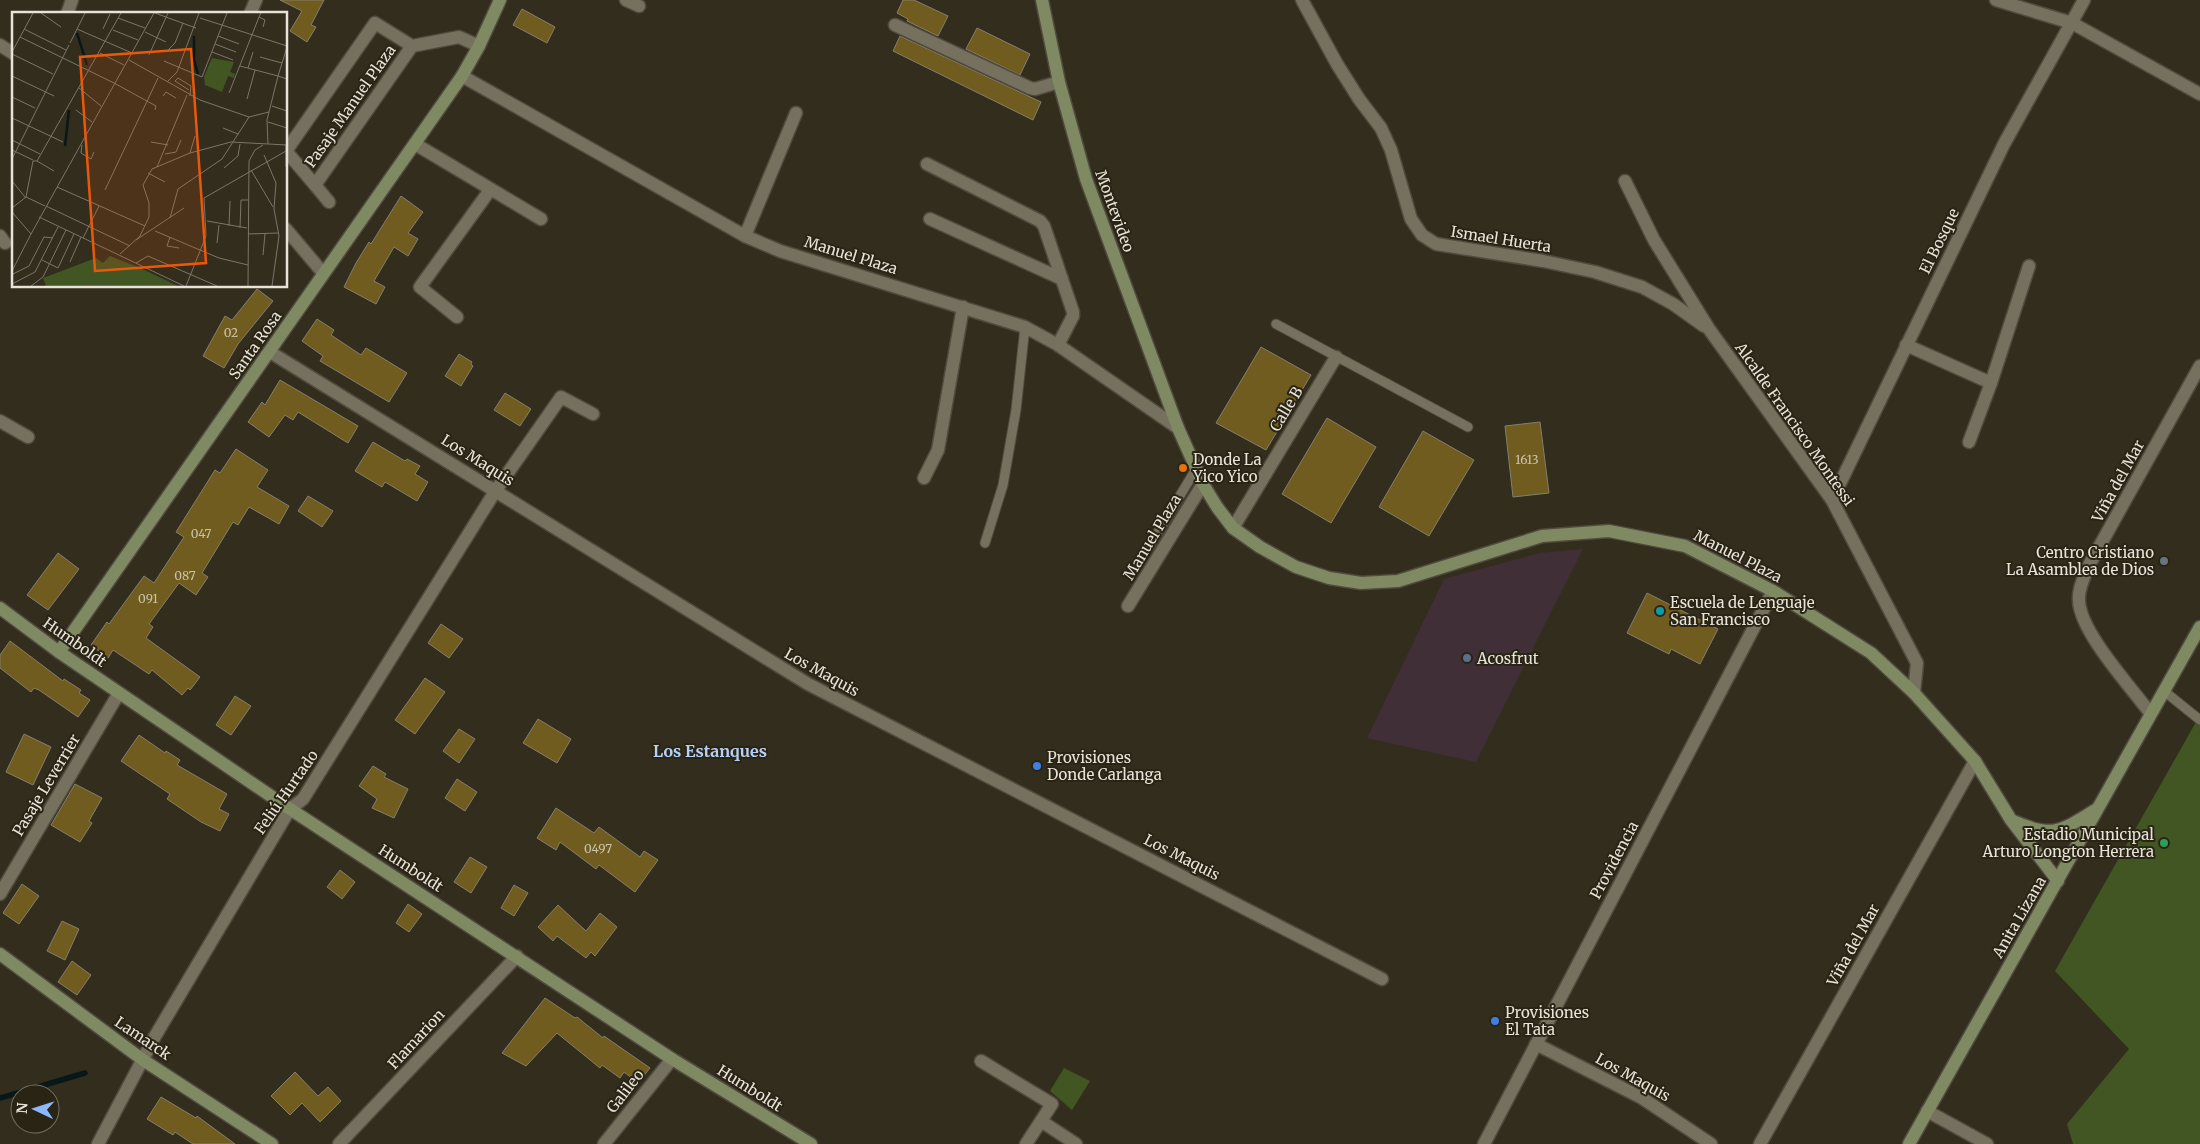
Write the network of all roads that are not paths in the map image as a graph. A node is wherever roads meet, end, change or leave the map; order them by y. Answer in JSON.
{"nodes":[{"id":1,"x":72,"y":0,"type":"edge"},
{"id":2,"x":256,"y":0,"type":"edge"},
{"id":3,"x":500,"y":0,"type":"edge"},
{"id":4,"x":626,"y":0,"type":"edge"},
{"id":5,"x":1042,"y":0,"type":"edge"},
{"id":6,"x":1302,"y":0,"type":"edge"},
{"id":7,"x":1996,"y":0,"type":"edge"},
{"id":8,"x":2084,"y":0,"type":"edge"},
{"id":9,"x":639,"y":6,"type":"dead end"},
{"id":10,"x":68,"y":12,"type":"edge"},
{"id":11,"x":251,"y":12,"type":"edge"},
{"id":12,"x":2072,"y":23,"type":"junction"},
{"id":13,"x":894,"y":25,"type":"dead end"},
{"id":14,"x":0,"y":45,"type":"edge"},
{"id":15,"x":412,"y":46,"type":"junction"},
{"id":16,"x":479,"y":46,"type":"junction"},
{"id":17,"x":12,"y":53,"type":"edge"},
{"id":18,"x":462,"y":76,"type":"junction"},
{"id":19,"x":1058,"y":82,"type":"junction"},
{"id":20,"x":2200,"y":94,"type":"edge"},
{"id":21,"x":796,"y":113,"type":"dead end"},
{"id":22,"x":416,"y":144,"type":"junction"},
{"id":23,"x":288,"y":148,"type":"edge"},
{"id":24,"x":288,"y":153,"type":"edge"},
{"id":25,"x":927,"y":164,"type":"dead end"},
{"id":26,"x":1625,"y":181,"type":"dead end"},
{"id":27,"x":315,"y":185,"type":"junction"},
{"id":28,"x":490,"y":190,"type":"junction"},
{"id":29,"x":329,"y":202,"type":"dead end"},
{"id":30,"x":541,"y":219,"type":"dead end"},
{"id":31,"x":930,"y":219,"type":"dead end"},
{"id":32,"x":288,"y":232,"type":"edge"},
{"id":33,"x":745,"y":236,"type":"junction"},
{"id":34,"x":2028,"y":266,"type":"dead end"},
{"id":35,"x":323,"y":273,"type":"junction"},
{"id":36,"x":1062,"y":279,"type":"junction"},
{"id":37,"x":963,"y":307,"type":"junction"},
{"id":38,"x":457,"y":317,"type":"dead end"},
{"id":39,"x":1276,"y":324,"type":"dead end"},
{"id":40,"x":1024,"y":327,"type":"junction"},
{"id":41,"x":1708,"y":329,"type":"junction"},
{"id":42,"x":1058,"y":345,"type":"junction"},
{"id":43,"x":1906,"y":345,"type":"junction"},
{"id":44,"x":270,"y":352,"type":"junction"},
{"id":45,"x":1336,"y":357,"type":"junction"},
{"id":46,"x":2200,"y":366,"type":"edge"},
{"id":47,"x":1992,"y":383,"type":"junction"},
{"id":48,"x":592,"y":414,"type":"dead end"},
{"id":49,"x":0,"y":421,"type":"edge"},
{"id":50,"x":1468,"y":427,"type":"dead end"},
{"id":51,"x":1178,"y":428,"type":"junction"},
{"id":52,"x":28,"y":437,"type":"dead end"},
{"id":53,"x":1969,"y":442,"type":"dead end"},
{"id":54,"x":1196,"y":469,"type":"junction"},
{"id":55,"x":924,"y":478,"type":"dead end"},
{"id":56,"x":1203,"y":484,"type":"junction"},
{"id":57,"x":496,"y":490,"type":"junction"},
{"id":58,"x":1832,"y":500,"type":"junction"},
{"id":59,"x":1233,"y":528,"type":"junction"},
{"id":60,"x":985,"y":543,"type":"dead end"},
{"id":61,"x":1149,"y":547,"type":"dead end"},
{"id":62,"x":1773,"y":591,"type":"junction"},
{"id":63,"x":1128,"y":606,"type":"dead end"},
{"id":64,"x":0,"y":608,"type":"edge"},
{"id":65,"x":2200,"y":627,"type":"edge"},
{"id":66,"x":59,"y":652,"type":"junction"},
{"id":67,"x":2164,"y":691,"type":"junction"},
{"id":68,"x":120,"y":693,"type":"junction"},
{"id":69,"x":1914,"y":693,"type":"junction"},
{"id":70,"x":2150,"y":713,"type":"junction"},
{"id":71,"x":2200,"y":720,"type":"edge"},
{"id":72,"x":1975,"y":762,"type":"junction"},
{"id":73,"x":290,"y":809,"type":"junction"},
{"id":74,"x":2097,"y":809,"type":"junction"},
{"id":75,"x":2011,"y":820,"type":"junction"},
{"id":76,"x":2058,"y":880,"type":"junction"},
{"id":77,"x":0,"y":894,"type":"edge"},
{"id":78,"x":0,"y":954,"type":"edge"},
{"id":79,"x":517,"y":956,"type":"junction"},
{"id":80,"x":1382,"y":979,"type":"dead end"},
{"id":81,"x":1536,"y":1044,"type":"junction"},
{"id":82,"x":672,"y":1058,"type":"junction"},
{"id":83,"x":143,"y":1060,"type":"junction"},
{"id":84,"x":981,"y":1061,"type":"dead end"},
{"id":85,"x":1927,"y":1112,"type":"junction"},
{"id":86,"x":1041,"y":1121,"type":"junction"},
{"id":87,"x":98,"y":1144,"type":"edge"},
{"id":88,"x":272,"y":1144,"type":"edge"},
{"id":89,"x":339,"y":1144,"type":"edge"},
{"id":90,"x":604,"y":1144,"type":"edge"},
{"id":91,"x":811,"y":1144,"type":"edge"},
{"id":92,"x":1026,"y":1144,"type":"edge"},
{"id":93,"x":1076,"y":1144,"type":"edge"},
{"id":94,"x":1484,"y":1144,"type":"edge"},
{"id":95,"x":1711,"y":1144,"type":"edge"},
{"id":96,"x":1760,"y":1144,"type":"edge"},
{"id":97,"x":1909,"y":1144,"type":"edge"},
{"id":98,"x":1987,"y":1144,"type":"edge"}],
"edges":[{"from":1,"to":10,"type":"street"},
{"from":2,"to":11,"type":"street"},
{"from":3,"to":16,"type":"street","name":"Santa Rosa"},
{"from":4,"to":9,"type":"street"},
{"from":5,"to":19,"type":"street","name":"Montevideo"},
{"from":6,"to":41,"type":"street","name":"Ismael Huerta"},
{"from":7,"to":12,"type":"street"},
{"from":8,"to":12,"type":"street","name":"El Bosque"},
{"from":12,"to":20,"type":"street"},
{"from":12,"to":43,"type":"street","name":"El Bosque"},
{"from":13,"to":19,"type":"street"},
{"from":14,"to":17,"type":"street"},
{"from":15,"to":16,"type":"street","name":"Pasaje Manuel Plaza"},
{"from":15,"to":23,"type":"street","name":"Pasaje Manuel Plaza"},
{"from":15,"to":27,"type":"street","name":"Pasaje Manuel Plaza"},
{"from":16,"to":18,"type":"street","name":"Santa Rosa"},
{"from":18,"to":22,"type":"street","name":"Santa Rosa"},
{"from":18,"to":33,"type":"street","name":"Manuel Plaza"},
{"from":19,"to":51,"type":"street","name":"Montevideo"},
{"from":21,"to":33,"type":"street"},
{"from":22,"to":28,"type":"street"},
{"from":22,"to":35,"type":"street","name":"Santa Rosa"},
{"from":24,"to":27,"type":"street","name":"Pasaje Manuel Plaza"},
{"from":25,"to":36,"type":"street"},
{"from":26,"to":41,"type":"street","name":"Alcalde Francisco Montessi"},
{"from":27,"to":29,"type":"street","name":"Pasaje Manuel Plaza"},
{"from":28,"to":30,"type":"street"},
{"from":28,"to":38,"type":"street"},
{"from":31,"to":36,"type":"street"},
{"from":32,"to":35,"type":"street"},
{"from":33,"to":37,"type":"street","name":"Manuel Plaza"},
{"from":34,"to":47,"type":"street"},
{"from":35,"to":44,"type":"street","name":"Santa Rosa"},
{"from":36,"to":42,"type":"street"},
{"from":37,"to":40,"type":"street","name":"Manuel Plaza"},
{"from":37,"to":55,"type":"street"},
{"from":39,"to":45,"type":"lane"},
{"from":40,"to":42,"type":"street","name":"Manuel Plaza"},
{"from":40,"to":60,"type":"lane"},
{"from":41,"to":58,"type":"street","name":"Alcalde Francisco Montessi"},
{"from":42,"to":51,"type":"street","name":"Manuel Plaza"},
{"from":43,"to":47,"type":"street"},
{"from":43,"to":58,"type":"street","name":"El Bosque"},
{"from":44,"to":57,"type":"street","name":"Los Maquis"},
{"from":44,"to":66,"type":"street","name":"Santa Rosa"},
{"from":45,"to":50,"type":"lane"},
{"from":45,"to":59,"type":"street","name":"Calle B"},
{"from":46,"to":70,"type":"street","name":"Viña del Mar"},
{"from":47,"to":53,"type":"street"},
{"from":48,"to":57,"type":"street","name":"Feliú Hurtado"},
{"from":49,"to":52,"type":"street"},
{"from":51,"to":54,"type":"street","name":"Manuel Plaza"},
{"from":54,"to":56,"type":"street","name":"Manuel Plaza"},
{"from":54,"to":61,"type":"lane"},
{"from":56,"to":59,"type":"street","name":"Manuel Plaza"},
{"from":56,"to":63,"type":"street","name":"Manuel Plaza"},
{"from":57,"to":73,"type":"street","name":"Feliú Hurtado"},
{"from":57,"to":80,"type":"street","name":"Los Maquis"},
{"from":58,"to":69,"type":"street","name":"Alcalde Francisco Montessi"},
{"from":59,"to":62,"type":"street","name":"Manuel Plaza"},
{"from":62,"to":69,"type":"street","name":"Manuel Plaza"},
{"from":62,"to":81,"type":"street","name":"Providencia"},
{"from":64,"to":66,"type":"street","name":"Humboldt"},
{"from":65,"to":67,"type":"street","name":"Anita Lizana"},
{"from":66,"to":68,"type":"street","name":"Humboldt"},
{"from":67,"to":70,"type":"street","name":"Anita Lizana"},
{"from":67,"to":71,"type":"lane"},
{"from":68,"to":73,"type":"street","name":"Humboldt"},
{"from":68,"to":77,"type":"street","name":"Pasaje Leverrier"},
{"from":69,"to":72,"type":"street","name":"Manuel Plaza"},
{"from":70,"to":74,"type":"street","name":"Anita Lizana"},
{"from":72,"to":75,"type":"street","name":"Manuel Plaza"},
{"from":72,"to":96,"type":"street","name":"Viña del Mar"},
{"from":73,"to":79,"type":"street","name":"Humboldt"},
{"from":73,"to":83,"type":"street","name":"Feliú Hurtado"},
{"from":74,"to":75,"type":"street"},
{"from":74,"to":76,"type":"street","name":"Anita Lizana"},
{"from":75,"to":76,"type":"street","name":"Manuel Plaza"},
{"from":76,"to":85,"type":"street","name":"Anita Lizana"},
{"from":78,"to":83,"type":"street","name":"Lamarck"},
{"from":79,"to":82,"type":"street","name":"Humboldt"},
{"from":79,"to":89,"type":"street","name":"Flamarion"},
{"from":81,"to":94,"type":"street","name":"Providencia"},
{"from":81,"to":95,"type":"street","name":"Los Maquis"},
{"from":82,"to":90,"type":"street","name":"Galileo"},
{"from":82,"to":91,"type":"street","name":"Humboldt"},
{"from":83,"to":87,"type":"street","name":"Feliú Hurtado"},
{"from":83,"to":88,"type":"street","name":"Lamarck"},
{"from":84,"to":86,"type":"street"},
{"from":85,"to":97,"type":"street","name":"Anita Lizana"},
{"from":85,"to":98,"type":"street"},
{"from":86,"to":92,"type":"street"},
{"from":86,"to":93,"type":"street"}]}
